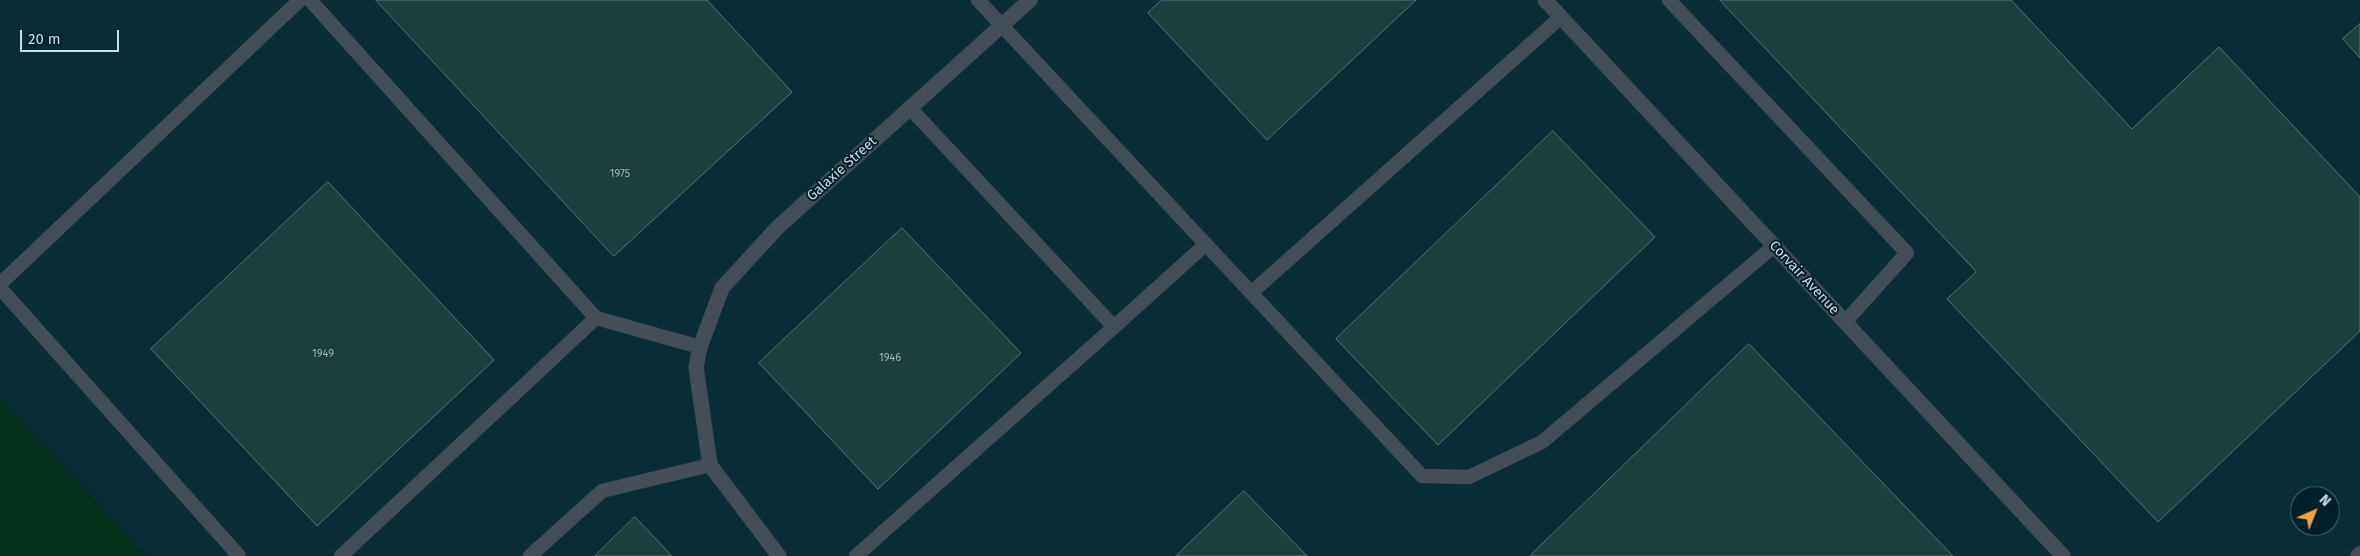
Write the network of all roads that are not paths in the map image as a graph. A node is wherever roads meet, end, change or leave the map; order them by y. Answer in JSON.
{"nodes":[{"id":1,"x":300,"y":0,"type":"edge"},
{"id":2,"x":310,"y":0,"type":"edge"},
{"id":3,"x":978,"y":0,"type":"edge"},
{"id":4,"x":1030,"y":0,"type":"edge"},
{"id":5,"x":1545,"y":0,"type":"edge"},
{"id":6,"x":1669,"y":0,"type":"edge"},
{"id":7,"x":1561,"y":17,"type":"junction"},
{"id":8,"x":1002,"y":26,"type":"junction"},
{"id":9,"x":910,"y":108,"type":"junction"},
{"id":10,"x":1206,"y":244,"type":"junction"},
{"id":11,"x":1774,"y":246,"type":"junction"},
{"id":12,"x":0,"y":284,"type":"edge"},
{"id":13,"x":0,"y":288,"type":"edge"},
{"id":14,"x":1251,"y":293,"type":"junction"},
{"id":15,"x":596,"y":318,"type":"junction"},
{"id":16,"x":1845,"y":322,"type":"junction"},
{"id":17,"x":1114,"y":326,"type":"junction"},
{"id":18,"x":700,"y":347,"type":"junction"},
{"id":19,"x":710,"y":465,"type":"junction"},
{"id":20,"x":239,"y":556,"type":"edge"},
{"id":21,"x":340,"y":556,"type":"edge"},
{"id":22,"x":530,"y":556,"type":"edge"},
{"id":23,"x":778,"y":556,"type":"edge"},
{"id":24,"x":856,"y":556,"type":"edge"},
{"id":25,"x":2063,"y":556,"type":"edge"}],
"edges":[{"from":1,"to":12,"type":"lane"},
{"from":2,"to":15,"type":"lane"},
{"from":3,"to":8,"type":"lane"},
{"from":4,"to":8,"type":"street","name":"Galaxie Street"},
{"from":5,"to":7,"type":"street","name":"Corvair Avenue"},
{"from":6,"to":16,"type":"lane"},
{"from":7,"to":11,"type":"street","name":"Corvair Avenue"},
{"from":7,"to":14,"type":"lane"},
{"from":8,"to":9,"type":"street","name":"Galaxie Street"},
{"from":8,"to":10,"type":"lane"},
{"from":9,"to":17,"type":"lane"},
{"from":9,"to":18,"type":"street","name":"Galaxie Street"},
{"from":10,"to":14,"type":"lane"},
{"from":10,"to":17,"type":"lane"},
{"from":11,"to":14,"type":"lane"},
{"from":11,"to":16,"type":"street","name":"Corvair Avenue"},
{"from":13,"to":20,"type":"lane"},
{"from":15,"to":18,"type":"lane"},
{"from":15,"to":21,"type":"lane"},
{"from":16,"to":25,"type":"street","name":"Corvair Avenue"},
{"from":17,"to":24,"type":"lane"},
{"from":18,"to":19,"type":"street","name":"Galaxie Street"},
{"from":19,"to":22,"type":"lane"},
{"from":19,"to":23,"type":"street"}]}
